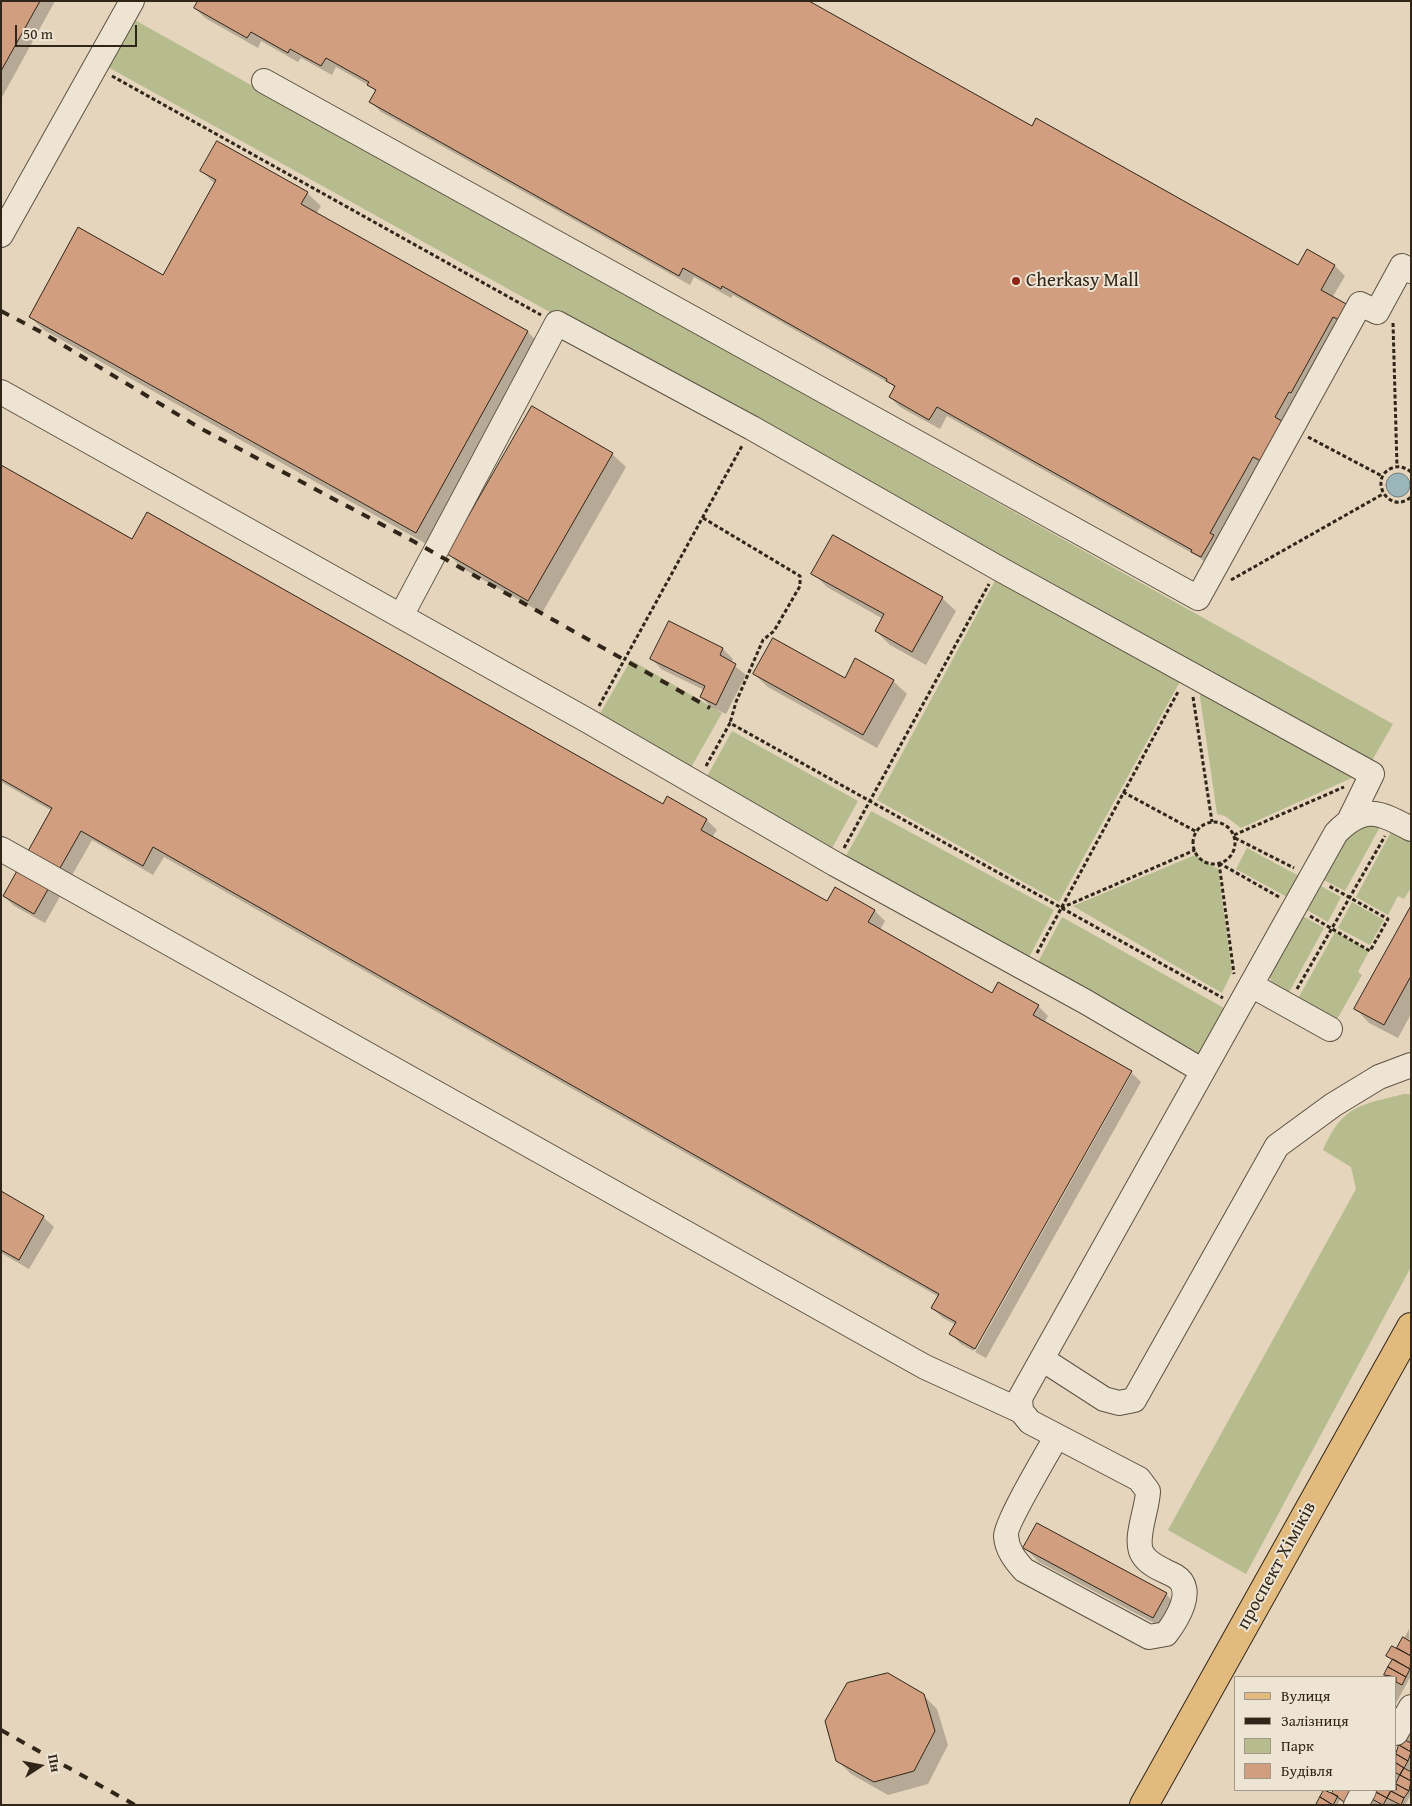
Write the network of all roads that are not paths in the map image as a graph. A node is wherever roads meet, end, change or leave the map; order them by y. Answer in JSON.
{"nodes":[{"id":1,"x":132,"y":1,"type":"edge"},
{"id":2,"x":264,"y":81,"type":"dead end"},
{"id":3,"x":1,"y":235,"type":"edge"},
{"id":4,"x":1411,"y":271,"type":"edge"},
{"id":5,"x":1,"y":392,"type":"edge"},
{"id":6,"x":401,"y":616,"type":"junction"},
{"id":7,"x":1350,"y":819,"type":"junction"},
{"id":8,"x":1402,"y":825,"type":"edge"},
{"id":9,"x":1,"y":849,"type":"edge"},
{"id":10,"x":1251,"y":985,"type":"junction"},
{"id":11,"x":1330,"y":1029,"type":"dead end"},
{"id":12,"x":1411,"y":1065,"type":"edge"},
{"id":13,"x":1203,"y":1071,"type":"junction"},
{"id":14,"x":1411,"y":1327,"type":"edge"},
{"id":15,"x":1042,"y":1359,"type":"junction"},
{"id":16,"x":1021,"y":1411,"type":"junction"},
{"id":17,"x":1057,"y":1436,"type":"junction"},
{"id":18,"x":1411,"y":1706,"type":"edge"},
{"id":19,"x":1397,"y":1731,"type":"edge"},
{"id":20,"x":1363,"y":1791,"type":"edge"},
{"id":21,"x":1144,"y":1805,"type":"edge"},
{"id":22,"x":1356,"y":1805,"type":"edge"}],
"edges":[{"from":1,"to":3,"type":"lane"},
{"from":2,"to":4,"type":"lane"},
{"from":5,"to":6,"type":"lane"},
{"from":6,"to":7,"type":"lane"},
{"from":6,"to":13,"type":"lane"},
{"from":7,"to":8,"type":"lane"},
{"from":7,"to":10,"type":"lane"},
{"from":9,"to":16,"type":"lane"},
{"from":10,"to":11,"type":"lane"},
{"from":10,"to":13,"type":"lane"},
{"from":12,"to":15,"type":"lane"},
{"from":13,"to":15,"type":"lane"},
{"from":14,"to":21,"type":"main road","name":"проспект Хіміків"},
{"from":15,"to":16,"type":"lane"},
{"from":16,"to":17,"type":"lane"},
{"from":17,"to":17,"type":"lane"},
{"from":18,"to":19,"type":"lane"},
{"from":20,"to":22,"type":"lane"}]}
